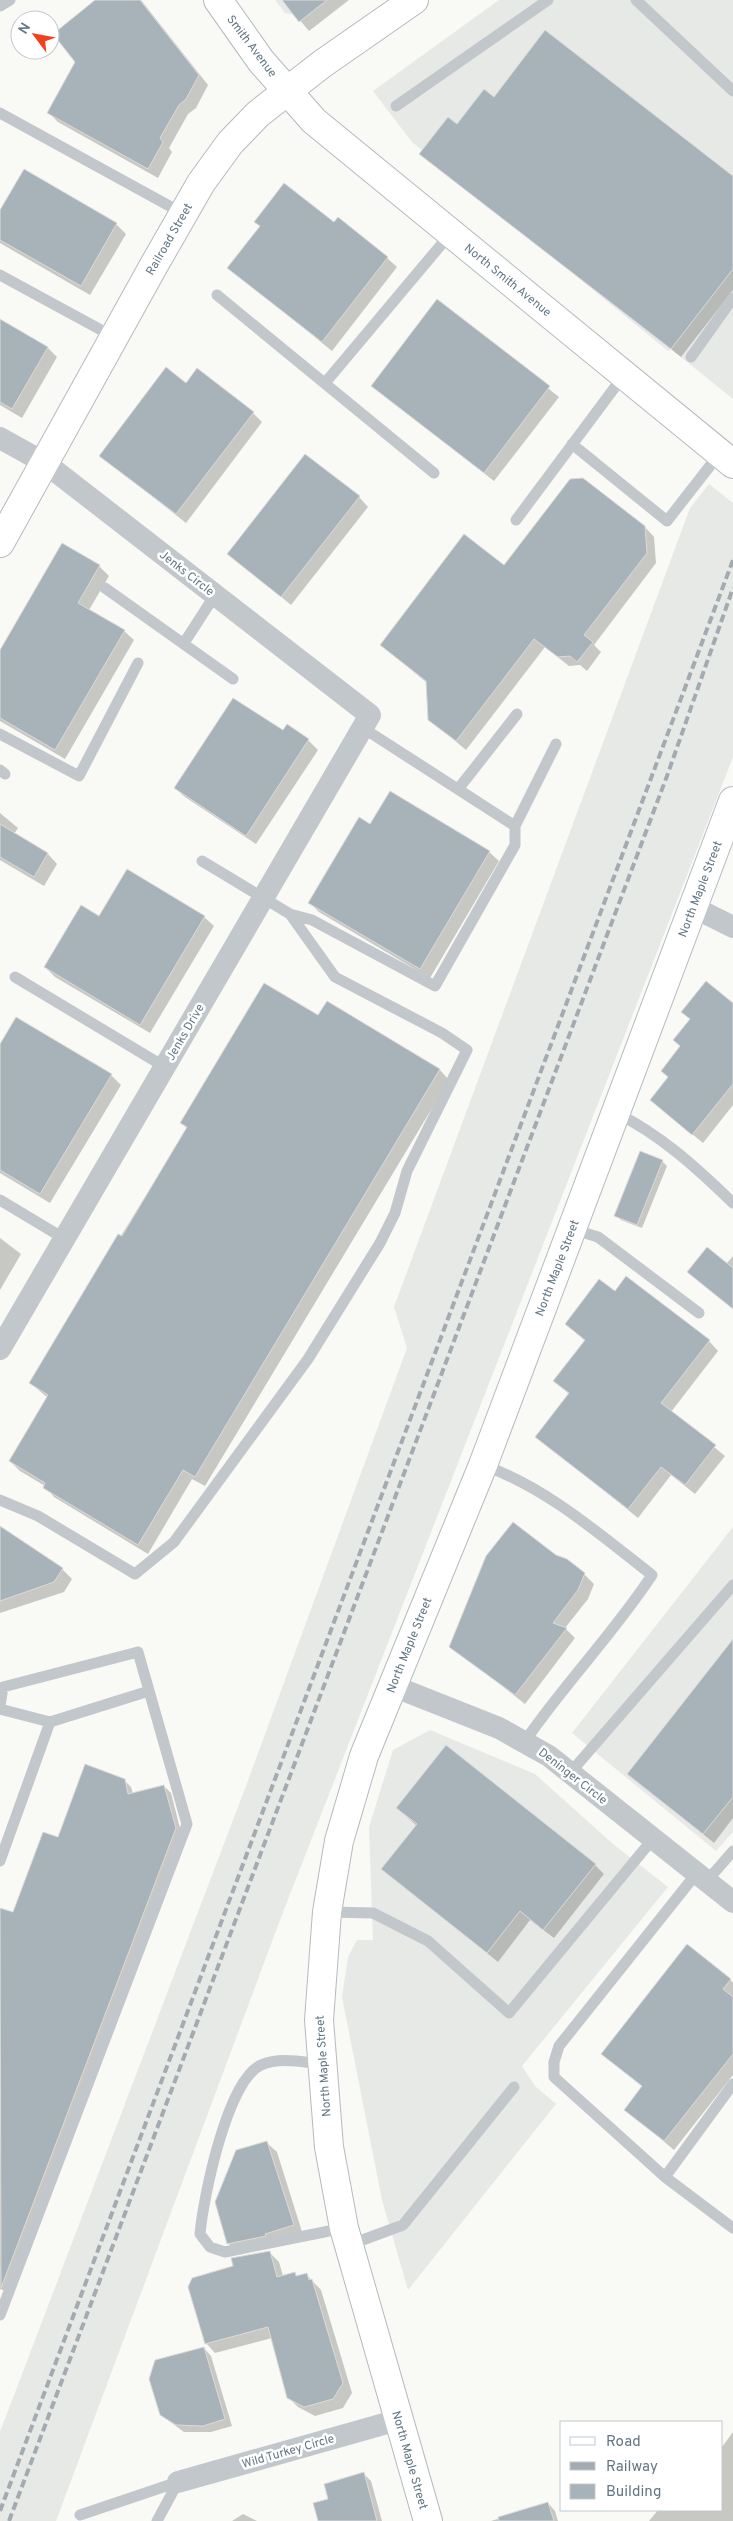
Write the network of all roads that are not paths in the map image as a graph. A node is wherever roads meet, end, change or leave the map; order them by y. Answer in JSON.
{"nodes":[{"id":1,"x":10,"y":0,"type":"edge"},
{"id":2,"x":218,"y":0,"type":"edge"},
{"id":3,"x":414,"y":0,"type":"edge"},
{"id":4,"x":548,"y":0,"type":"edge"},
{"id":5,"x":636,"y":0,"type":"edge"},
{"id":6,"x":0,"y":6,"type":"edge"},
{"id":7,"x":288,"y":91,"type":"junction"},
{"id":8,"x":733,"y":91,"type":"edge"},
{"id":9,"x":396,"y":106,"type":"dead end"},
{"id":10,"x":0,"y":113,"type":"edge"},
{"id":11,"x":184,"y":214,"type":"junction"},
{"id":12,"x":451,"y":233,"type":"junction"},
{"id":13,"x":0,"y":275,"type":"edge"},
{"id":14,"x":217,"y":295,"type":"dead end"},
{"id":15,"x":733,"y":298,"type":"edge"},
{"id":16,"x":114,"y":337,"type":"junction"},
{"id":17,"x":691,"y":357,"type":"dead end"},
{"id":18,"x":624,"y":375,"type":"junction"},
{"id":19,"x":324,"y":383,"type":"junction"},
{"id":20,"x":0,"y":438,"type":"edge"},
{"id":21,"x":572,"y":444,"type":"junction"},
{"id":22,"x":726,"y":459,"type":"edge"},
{"id":23,"x":45,"y":463,"type":"junction"},
{"id":24,"x":434,"y":473,"type":"dead end"},
{"id":25,"x":516,"y":520,"type":"dead end"},
{"id":26,"x":0,"y":543,"type":"edge"},
{"id":27,"x":105,"y":588,"type":"dead end"},
{"id":28,"x":215,"y":595,"type":"junction"},
{"id":29,"x":184,"y":643,"type":"junction"},
{"id":30,"x":138,"y":663,"type":"dead end"},
{"id":31,"x":233,"y":679,"type":"dead end"},
{"id":32,"x":518,"y":714,"type":"dead end"},
{"id":33,"x":366,"y":722,"type":"junction"},
{"id":34,"x":0,"y":734,"type":"edge"},
{"id":35,"x":556,"y":744,"type":"dead end"},
{"id":36,"x":459,"y":788,"type":"junction"},
{"id":37,"x":733,"y":801,"type":"edge"},
{"id":38,"x":515,"y":826,"type":"junction"},
{"id":39,"x":202,"y":861,"type":"dead end"},
{"id":40,"x":264,"y":897,"type":"junction"},
{"id":41,"x":693,"y":907,"type":"junction"},
{"id":42,"x":290,"y":914,"type":"junction"},
{"id":43,"x":733,"y":927,"type":"edge"},
{"id":44,"x":16,"y":977,"type":"dead end"},
{"id":45,"x":165,"y":1067,"type":"junction"},
{"id":46,"x":616,"y":1113,"type":"junction"},
{"id":47,"x":0,"y":1200,"type":"edge"},
{"id":48,"x":733,"y":1203,"type":"edge"},
{"id":49,"x":572,"y":1228,"type":"junction"},
{"id":50,"x":64,"y":1238,"type":"junction"},
{"id":51,"x":699,"y":1313,"type":"dead end"},
{"id":52,"x":0,"y":1349,"type":"edge"},
{"id":53,"x":483,"y":1465,"type":"junction"},
{"id":54,"x":0,"y":1500,"type":"edge"},
{"id":55,"x":733,"y":1585,"type":"edge"},
{"id":56,"x":393,"y":1686,"type":"junction"},
{"id":57,"x":2,"y":1687,"type":"edge"},
{"id":58,"x":149,"y":1691,"type":"junction"},
{"id":59,"x":0,"y":1708,"type":"edge"},
{"id":60,"x":50,"y":1722,"type":"junction"},
{"id":61,"x":525,"y":1741,"type":"junction"},
{"id":62,"x":570,"y":1772,"type":"junction"},
{"id":63,"x":652,"y":1840,"type":"junction"},
{"id":64,"x":733,"y":1851,"type":"edge"},
{"id":65,"x":0,"y":1861,"type":"edge"},
{"id":66,"x":701,"y":1878,"type":"junction"},
{"id":67,"x":733,"y":1902,"type":"edge"},
{"id":68,"x":327,"y":1912,"type":"junction"},
{"id":69,"x":321,"y":2064,"type":"junction"},
{"id":70,"x":733,"y":2084,"type":"edge"},
{"id":71,"x":514,"y":2087,"type":"dead end"},
{"id":72,"x":665,"y":2177,"type":"junction"},
{"id":73,"x":733,"y":2228,"type":"edge"},
{"id":74,"x":346,"y":2237,"type":"junction"},
{"id":75,"x":0,"y":2313,"type":"edge"},
{"id":76,"x":398,"y":2420,"type":"junction"},
{"id":77,"x":178,"y":2482,"type":"junction"},
{"id":78,"x":80,"y":2515,"type":"dead end"},
{"id":79,"x":157,"y":2521,"type":"edge"},
{"id":80,"x":428,"y":2521,"type":"edge"}],
"edges":[{"from":1,"to":6,"type":"lane"},
{"from":2,"to":7,"type":"main road","name":"Smith Avenue"},
{"from":3,"to":7,"type":"main road","name":"Railroad Street"},
{"from":4,"to":9,"type":"lane"},
{"from":5,"to":8,"type":"lane"},
{"from":7,"to":11,"type":"main road","name":"Railroad Street"},
{"from":7,"to":12,"type":"main road","name":"North Smith Avenue"},
{"from":10,"to":11,"type":"lane"},
{"from":11,"to":16,"type":"main road","name":"Railroad Street"},
{"from":12,"to":18,"type":"main road","name":"North Smith Avenue"},
{"from":12,"to":19,"type":"lane"},
{"from":13,"to":16,"type":"lane"},
{"from":14,"to":19,"type":"lane"},
{"from":15,"to":17,"type":"lane"},
{"from":16,"to":23,"type":"main road","name":"Railroad Street"},
{"from":18,"to":21,"type":"lane"},
{"from":18,"to":22,"type":"main road","name":"North Smith Avenue"},
{"from":19,"to":24,"type":"lane"},
{"from":20,"to":23,"type":"street","name":"Jenks Circle"},
{"from":21,"to":22,"type":"lane"},
{"from":21,"to":25,"type":"lane"},
{"from":23,"to":26,"type":"main road","name":"Railroad Street"},
{"from":23,"to":28,"type":"street","name":"Jenks Circle"},
{"from":27,"to":29,"type":"lane"},
{"from":28,"to":29,"type":"lane"},
{"from":28,"to":33,"type":"street","name":"Jenks Circle"},
{"from":29,"to":31,"type":"lane"},
{"from":30,"to":34,"type":"lane"},
{"from":32,"to":36,"type":"lane"},
{"from":33,"to":36,"type":"lane"},
{"from":33,"to":40,"type":"street","name":"Jenks Drive"},
{"from":35,"to":38,"type":"lane"},
{"from":36,"to":38,"type":"lane"},
{"from":37,"to":41,"type":"main road","name":"North Maple Street"},
{"from":38,"to":42,"type":"lane"},
{"from":39,"to":40,"type":"lane"},
{"from":40,"to":42,"type":"lane"},
{"from":40,"to":45,"type":"street","name":"Jenks Drive"},
{"from":41,"to":43,"type":"street"},
{"from":41,"to":46,"type":"main road","name":"North Maple Street"},
{"from":42,"to":54,"type":"lane"},
{"from":44,"to":45,"type":"lane"},
{"from":45,"to":50,"type":"street","name":"Jenks Drive"},
{"from":46,"to":48,"type":"lane"},
{"from":46,"to":49,"type":"main road","name":"North Maple Street"},
{"from":47,"to":50,"type":"lane"},
{"from":49,"to":51,"type":"lane"},
{"from":49,"to":53,"type":"main road","name":"North Maple Street"},
{"from":50,"to":52,"type":"street","name":"Jenks Drive"},
{"from":53,"to":56,"type":"main road","name":"North Maple Street"},
{"from":53,"to":61,"type":"lane"},
{"from":55,"to":62,"type":"lane"},
{"from":56,"to":61,"type":"street","name":"Deninger Circle"},
{"from":56,"to":68,"type":"main road","name":"North Maple Street"},
{"from":57,"to":58,"type":"lane"},
{"from":57,"to":59,"type":"lane"},
{"from":58,"to":60,"type":"lane"},
{"from":58,"to":75,"type":"lane"},
{"from":59,"to":60,"type":"lane"},
{"from":60,"to":65,"type":"lane"},
{"from":61,"to":62,"type":"street","name":"Deninger Circle"},
{"from":62,"to":63,"type":"street","name":"Deninger Circle"},
{"from":63,"to":66,"type":"street","name":"Deninger Circle"},
{"from":63,"to":68,"type":"lane"},
{"from":64,"to":66,"type":"lane"},
{"from":66,"to":67,"type":"street","name":"Deninger Circle"},
{"from":66,"to":72,"type":"lane"},
{"from":68,"to":69,"type":"main road","name":"North Maple Street"},
{"from":69,"to":74,"type":"main road","name":"North Maple Street"},
{"from":69,"to":74,"type":"lane"},
{"from":70,"to":72,"type":"lane"},
{"from":71,"to":74,"type":"lane"},
{"from":72,"to":73,"type":"lane"},
{"from":74,"to":76,"type":"main road","name":"North Maple Street"},
{"from":76,"to":77,"type":"street","name":"Wild Turkey Circle"},
{"from":76,"to":80,"type":"main road","name":"North Maple Street"},
{"from":77,"to":78,"type":"lane"},
{"from":77,"to":79,"type":"lane"}]}
